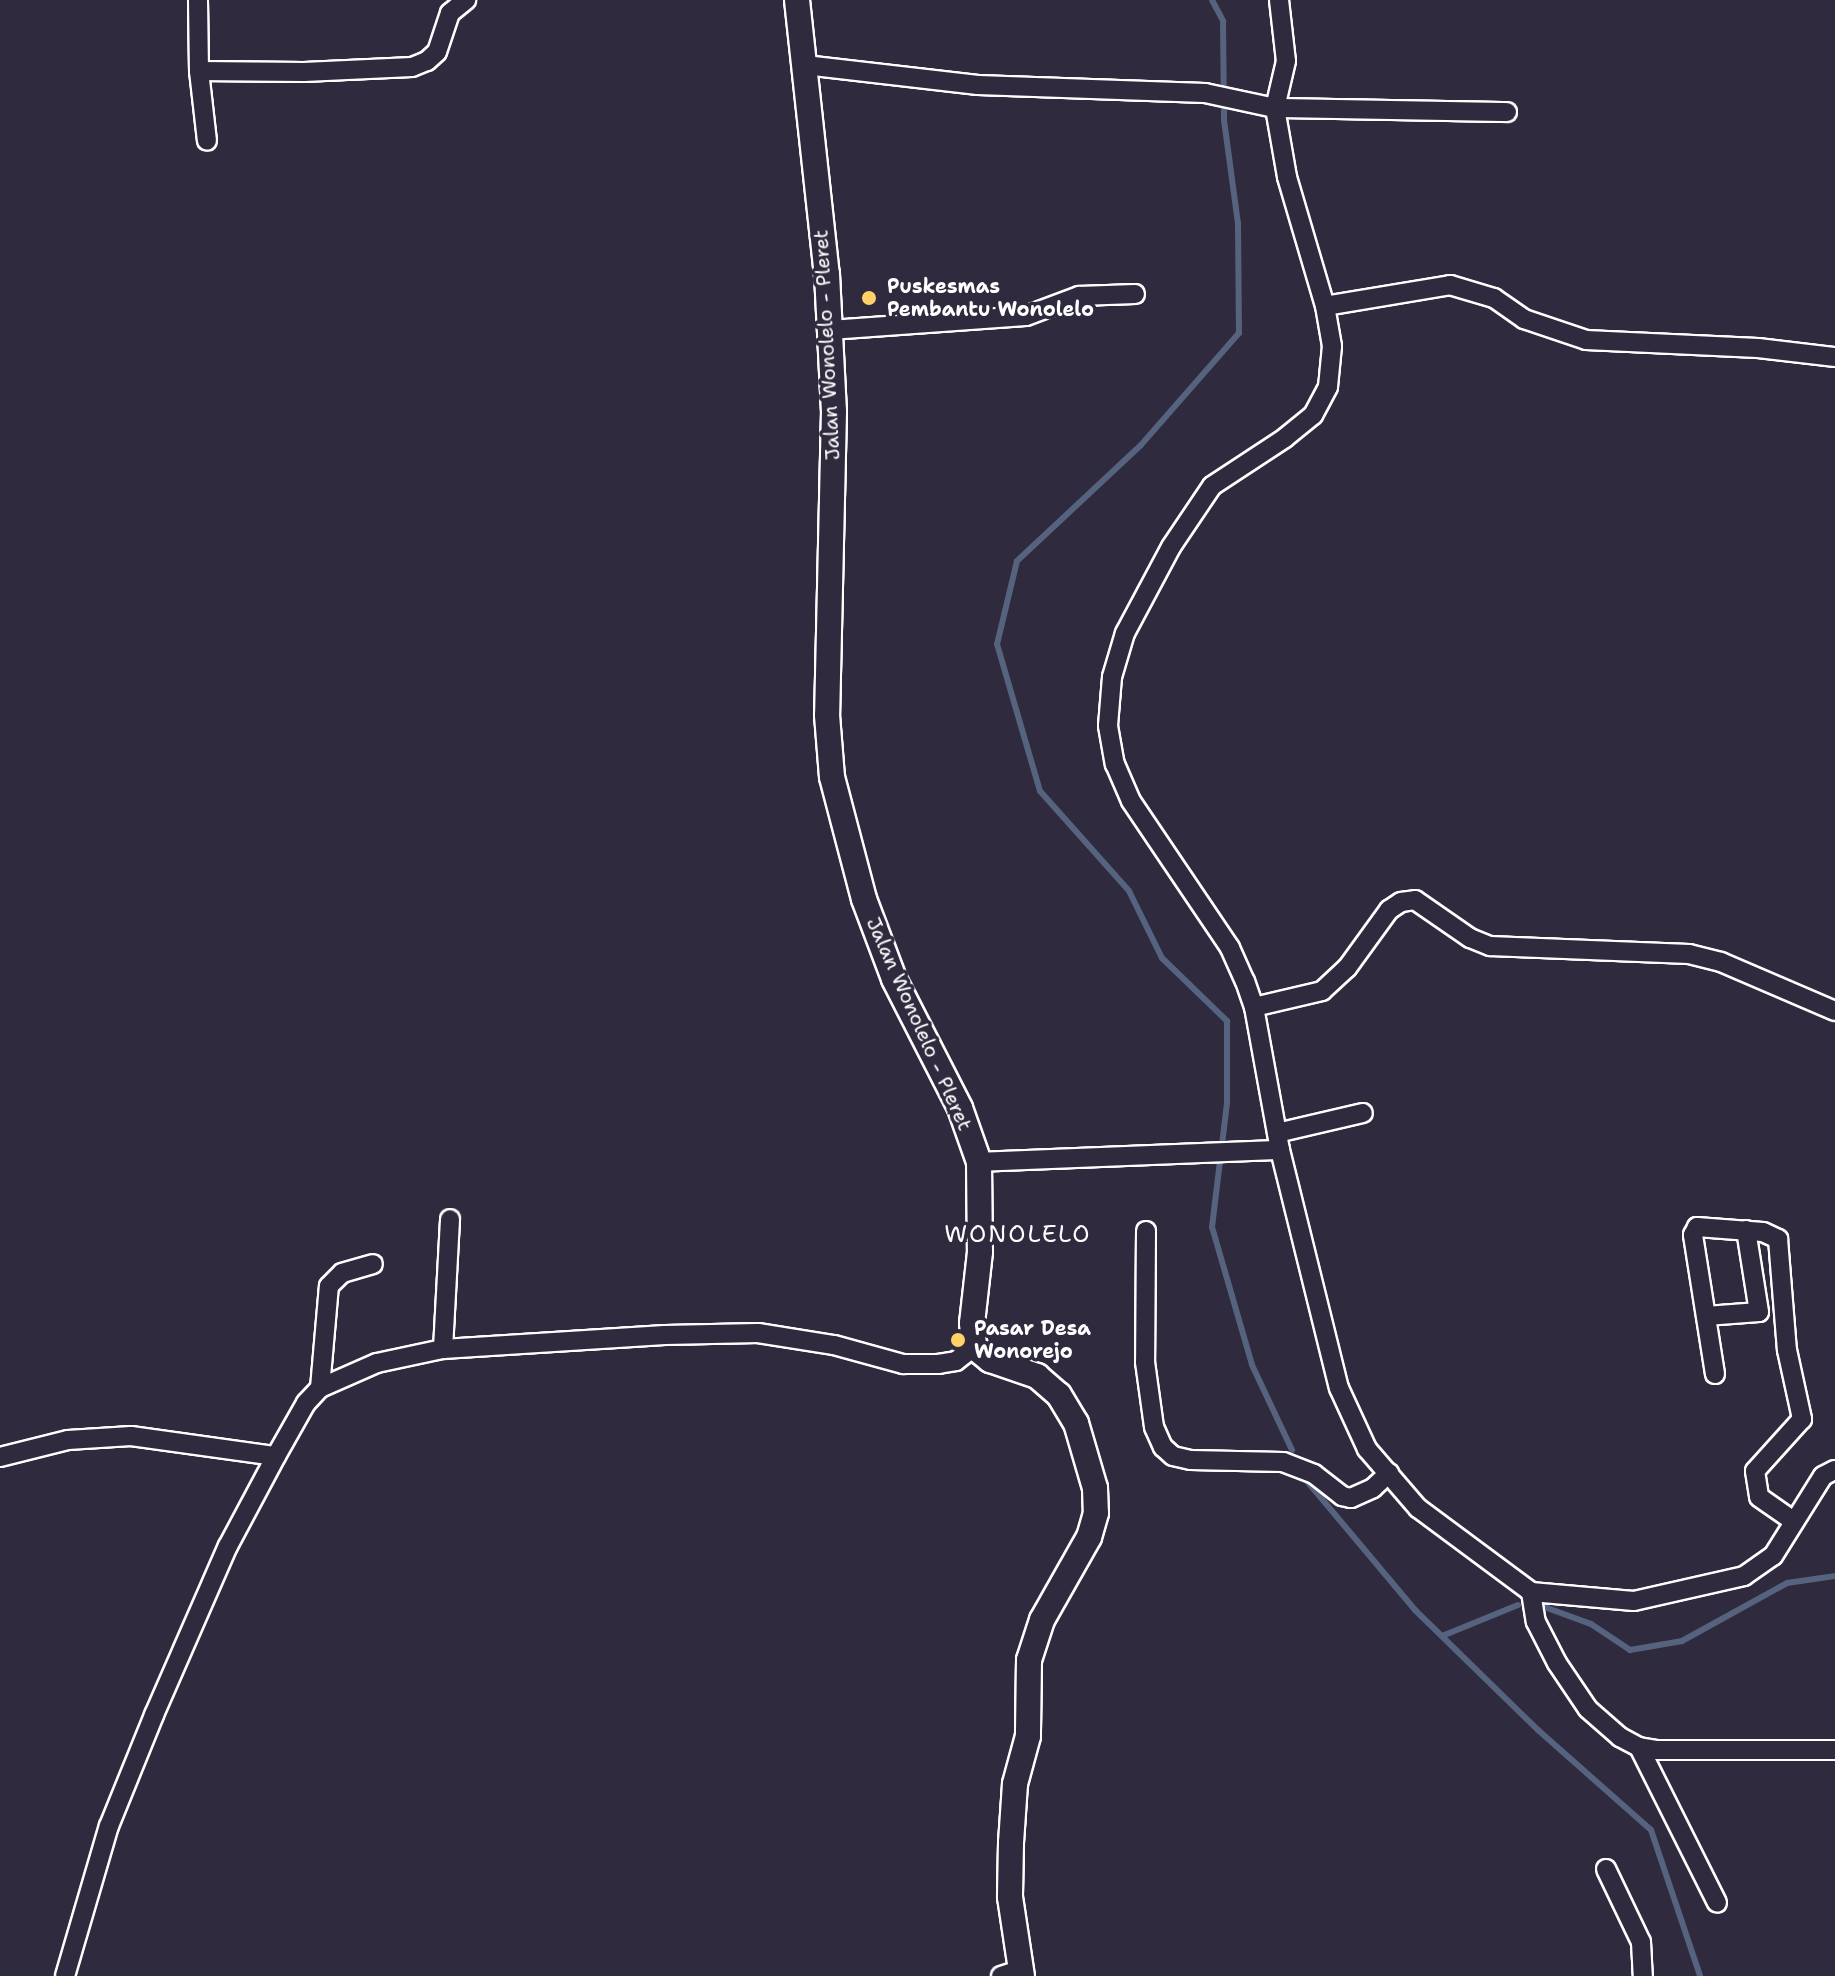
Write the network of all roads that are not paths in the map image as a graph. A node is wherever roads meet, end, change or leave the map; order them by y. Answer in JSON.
{"nodes":[{"id":1,"x":198,"y":0,"type":"edge"},
{"id":2,"x":466,"y":0,"type":"edge"},
{"id":3,"x":797,"y":0,"type":"edge"},
{"id":4,"x":1279,"y":0,"type":"edge"},
{"id":5,"x":805,"y":65,"type":"junction"},
{"id":6,"x":199,"y":71,"type":"junction"},
{"id":7,"x":1275,"y":108,"type":"junction"},
{"id":8,"x":1507,"y":112,"type":"dead end"},
{"id":9,"x":207,"y":141,"type":"dead end"},
{"id":10,"x":1135,"y":294,"type":"dead end"},
{"id":11,"x":1325,"y":306,"type":"junction"},
{"id":12,"x":830,"y":330,"type":"junction"},
{"id":13,"x":1835,"y":357,"type":"edge"},
{"id":14,"x":1254,"y":1007,"type":"junction"},
{"id":15,"x":1835,"y":1011,"type":"edge"},
{"id":16,"x":1363,"y":1113,"type":"dead end"},
{"id":17,"x":1279,"y":1141,"type":"junction"},
{"id":18,"x":979,"y":1162,"type":"junction"},
{"id":19,"x":450,"y":1219,"type":"dead end"},
{"id":20,"x":1746,"y":1230,"type":"junction"},
{"id":21,"x":1146,"y":1231,"type":"dead end"},
{"id":22,"x":373,"y":1264,"type":"dead end"},
{"id":23,"x":1706,"y":1316,"type":"junction"},
{"id":24,"x":974,"y":1347,"type":"junction"},
{"id":25,"x":443,"y":1349,"type":"junction"},
{"id":26,"x":1715,"y":1374,"type":"dead end"},
{"id":27,"x":320,"y":1388,"type":"junction"},
{"id":28,"x":276,"y":1456,"type":"junction"},
{"id":29,"x":0,"y":1457,"type":"edge"},
{"id":30,"x":1835,"y":1470,"type":"edge"},
{"id":31,"x":1389,"y":1473,"type":"junction"},
{"id":32,"x":1792,"y":1520,"type":"junction"},
{"id":33,"x":1531,"y":1592,"type":"junction"},
{"id":34,"x":1639,"y":1747,"type":"junction"},
{"id":35,"x":1835,"y":1750,"type":"edge"},
{"id":36,"x":1606,"y":1869,"type":"dead end"},
{"id":37,"x":1717,"y":1903,"type":"dead end"},
{"id":38,"x":1015,"y":1974,"type":"edge"},
{"id":39,"x":65,"y":1976,"type":"edge"},
{"id":40,"x":1643,"y":1976,"type":"edge"}],
"edges":[{"from":1,"to":6,"type":"street"},
{"from":2,"to":6,"type":"street"},
{"from":3,"to":5,"type":"main road","name":"Jalan Wonolelo - Pleret"},
{"from":4,"to":7,"type":"street"},
{"from":5,"to":7,"type":"street"},
{"from":5,"to":12,"type":"main road","name":"Jalan Wonolelo - Pleret"},
{"from":6,"to":9,"type":"street"},
{"from":7,"to":8,"type":"street"},
{"from":7,"to":11,"type":"street"},
{"from":10,"to":12,"type":"street"},
{"from":11,"to":13,"type":"street"},
{"from":11,"to":14,"type":"street"},
{"from":12,"to":18,"type":"main road","name":"Jalan Wonolelo - Pleret"},
{"from":14,"to":15,"type":"street"},
{"from":14,"to":17,"type":"street"},
{"from":16,"to":17,"type":"street"},
{"from":17,"to":18,"type":"street"},
{"from":17,"to":31,"type":"street"},
{"from":18,"to":24,"type":"main road","name":"Jalan Wonolelo - Pleret"},
{"from":19,"to":25,"type":"street"},
{"from":20,"to":23,"type":"street"},
{"from":20,"to":23,"type":"street"},
{"from":20,"to":32,"type":"street"},
{"from":21,"to":31,"type":"street"},
{"from":22,"to":27,"type":"street"},
{"from":23,"to":26,"type":"street"},
{"from":24,"to":25,"type":"street"},
{"from":24,"to":38,"type":"main road"},
{"from":25,"to":27,"type":"street"},
{"from":27,"to":28,"type":"street"},
{"from":28,"to":29,"type":"street"},
{"from":28,"to":39,"type":"street"},
{"from":30,"to":32,"type":"street"},
{"from":31,"to":33,"type":"street"},
{"from":32,"to":33,"type":"street"},
{"from":33,"to":34,"type":"street"},
{"from":34,"to":35,"type":"street"},
{"from":34,"to":37,"type":"street"},
{"from":36,"to":40,"type":"street"}]}
